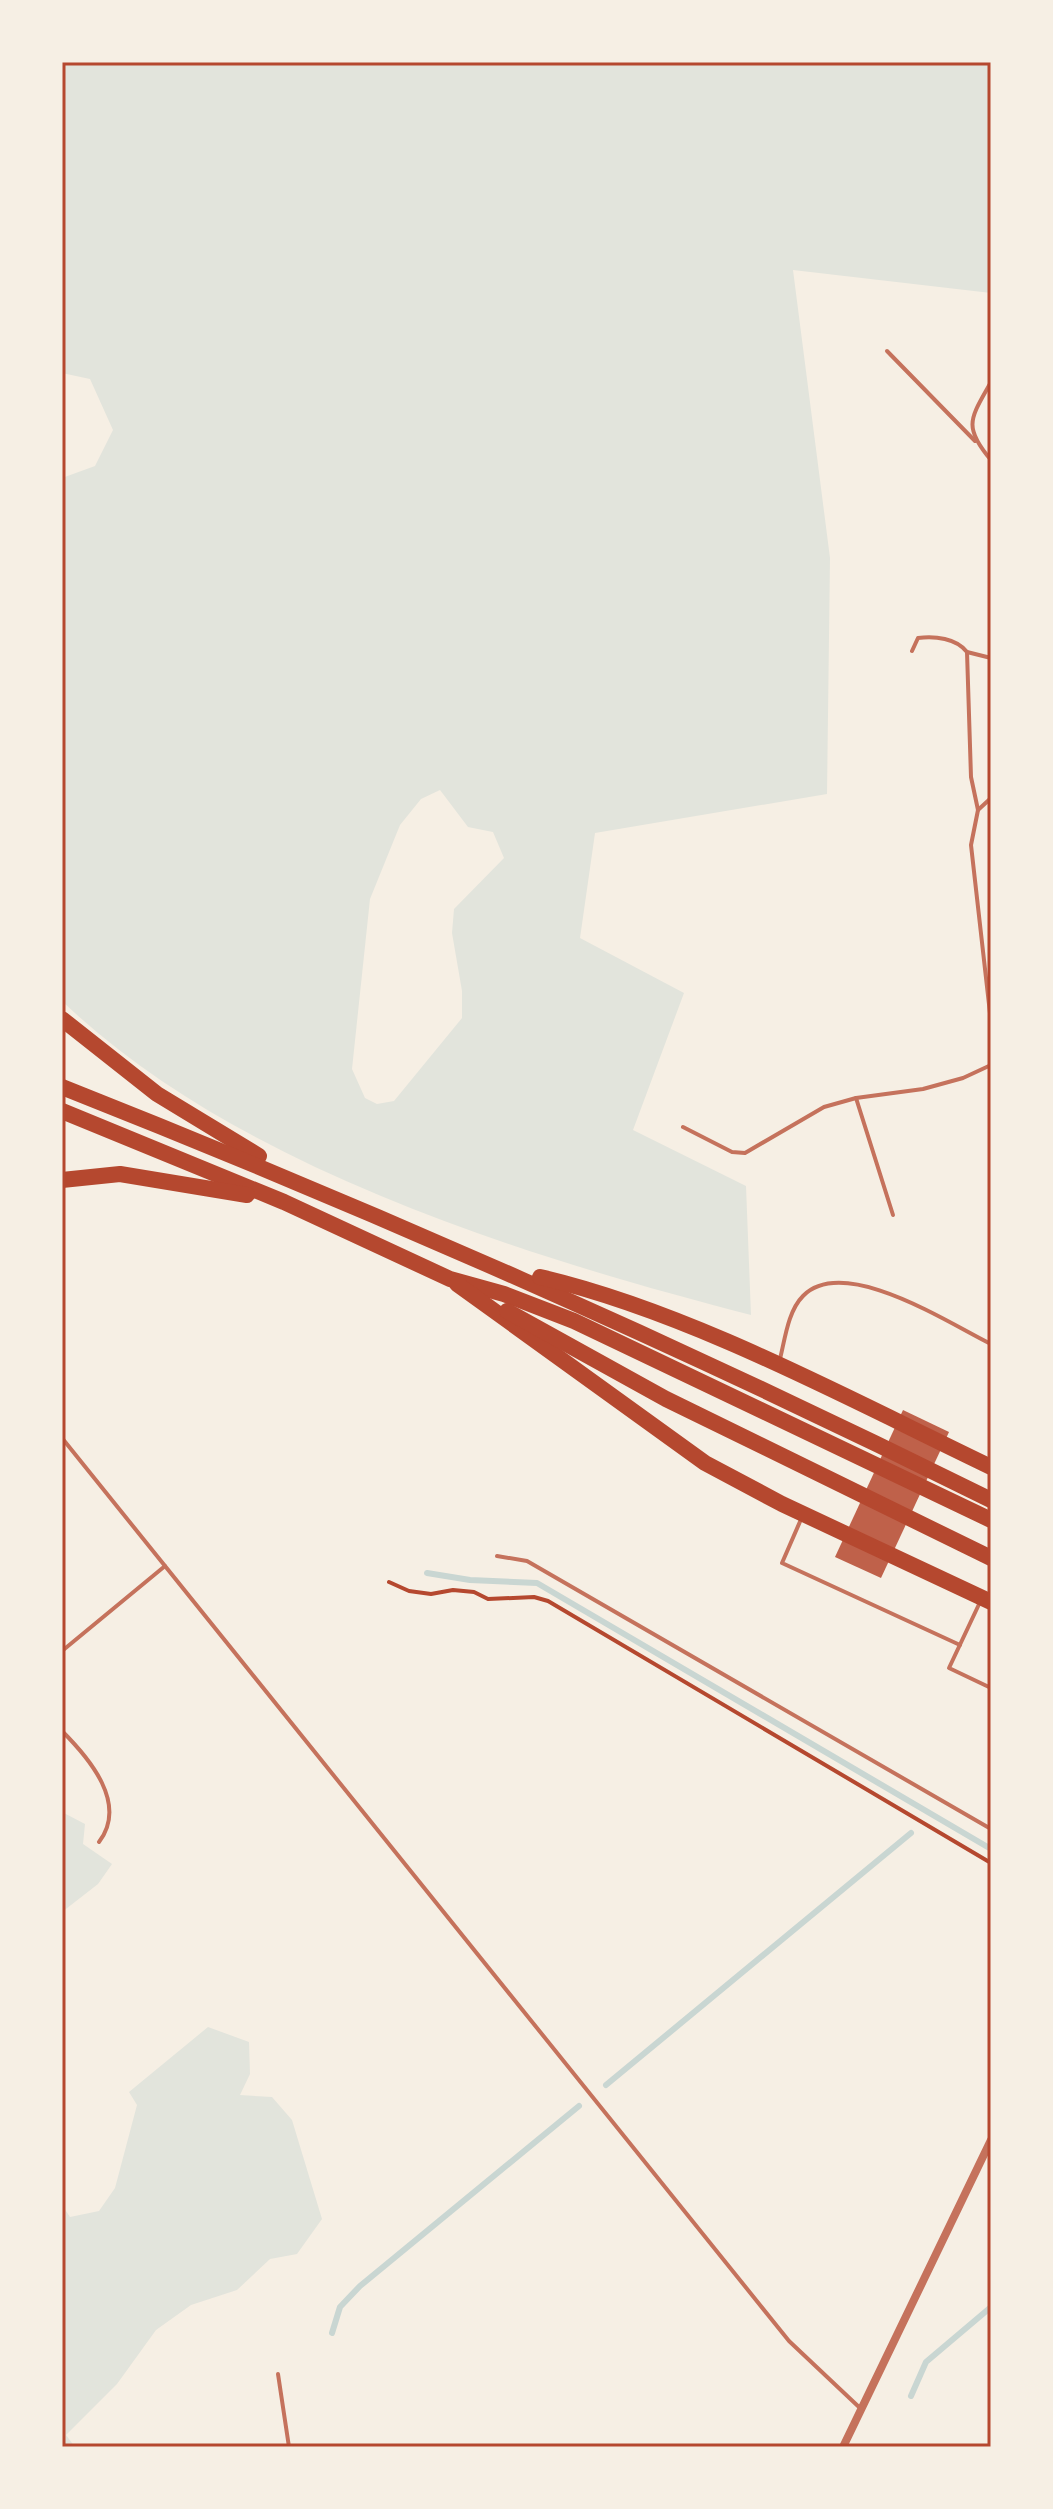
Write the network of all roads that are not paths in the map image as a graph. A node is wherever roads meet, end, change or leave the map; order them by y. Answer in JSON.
{"nodes":[{"id":1,"x":887,"y":351,"type":"dead end"},
{"id":2,"x":991,"y":382,"type":"edge"},
{"id":3,"x":975,"y":441,"type":"junction"},
{"id":4,"x":991,"y":460,"type":"edge"},
{"id":5,"x":912,"y":651,"type":"dead end"},
{"id":6,"x":967,"y":652,"type":"junction"},
{"id":7,"x":991,"y":658,"type":"edge"},
{"id":8,"x":991,"y":798,"type":"edge"},
{"id":9,"x":978,"y":810,"type":"junction"},
{"id":10,"x":62,"y":1019,"type":"edge"},
{"id":11,"x":991,"y":1022,"type":"edge"},
{"id":12,"x":991,"y":1065,"type":"edge"},
{"id":13,"x":62,"y":1087,"type":"edge"},
{"id":14,"x":856,"y":1098,"type":"junction"},
{"id":15,"x":62,"y":1111,"type":"edge"},
{"id":16,"x":683,"y":1127,"type":"dead end"},
{"id":17,"x":62,"y":1180,"type":"edge"},
{"id":18,"x":298,"y":1180,"type":"junction"},
{"id":19,"x":284,"y":1202,"type":"junction"},
{"id":20,"x":893,"y":1215,"type":"dead end"},
{"id":21,"x":500,"y":1268,"type":"junction"},
{"id":22,"x":450,"y":1279,"type":"junction"},
{"id":23,"x":991,"y":1344,"type":"edge"},
{"id":24,"x":779,"y":1366,"type":"junction"},
{"id":25,"x":62,"y":1438,"type":"edge"},
{"id":26,"x":991,"y":1467,"type":"edge"},
{"id":27,"x":991,"y":1500,"type":"edge"},
{"id":28,"x":803,"y":1514,"type":"junction"},
{"id":29,"x":991,"y":1520,"type":"edge"},
{"id":30,"x":497,"y":1556,"type":"dead end"},
{"id":31,"x":991,"y":1558,"type":"edge"},
{"id":32,"x":165,"y":1566,"type":"junction"},
{"id":33,"x":987,"y":1600,"type":"edge"},
{"id":34,"x":960,"y":1645,"type":"junction"},
{"id":35,"x":62,"y":1651,"type":"edge"},
{"id":36,"x":991,"y":1688,"type":"edge"},
{"id":37,"x":62,"y":1731,"type":"edge"},
{"id":38,"x":991,"y":1829,"type":"edge"},
{"id":39,"x":99,"y":1842,"type":"dead end"},
{"id":40,"x":991,"y":2140,"type":"edge"},
{"id":41,"x":278,"y":2374,"type":"dead end"},
{"id":42,"x":862,"y":2410,"type":"junction"},
{"id":43,"x":289,"y":2447,"type":"edge"},
{"id":44,"x":843,"y":2447,"type":"edge"}],
"edges":[{"from":1,"to":3,"type":"lane"},
{"from":2,"to":3,"type":"lane"},
{"from":3,"to":4,"type":"lane"},
{"from":5,"to":6,"type":"lane"},
{"from":6,"to":7,"type":"lane"},
{"from":6,"to":9,"type":"lane"},
{"from":8,"to":9,"type":"lane"},
{"from":9,"to":11,"type":"lane"},
{"from":10,"to":18,"type":"highway"},
{"from":12,"to":14,"type":"lane"},
{"from":13,"to":18,"type":"highway"},
{"from":14,"to":16,"type":"lane"},
{"from":14,"to":20,"type":"lane"},
{"from":15,"to":19,"type":"highway"},
{"from":17,"to":19,"type":"highway"},
{"from":18,"to":21,"type":"highway"},
{"from":19,"to":22,"type":"highway"},
{"from":21,"to":24,"type":"highway"},
{"from":21,"to":27,"type":"highway"},
{"from":22,"to":28,"type":"highway"},
{"from":22,"to":29,"type":"highway"},
{"from":22,"to":31,"type":"highway"},
{"from":23,"to":24,"type":"lane"},
{"from":24,"to":26,"type":"highway"},
{"from":25,"to":32,"type":"lane"},
{"from":28,"to":33,"type":"highway"},
{"from":28,"to":34,"type":"lane"},
{"from":30,"to":38,"type":"lane"},
{"from":32,"to":35,"type":"lane"},
{"from":32,"to":42,"type":"lane"},
{"from":33,"to":34,"type":"lane"},
{"from":34,"to":36,"type":"lane"},
{"from":37,"to":39,"type":"lane"},
{"from":40,"to":42,"type":"street"},
{"from":41,"to":43,"type":"lane"},
{"from":42,"to":44,"type":"street"}]}
